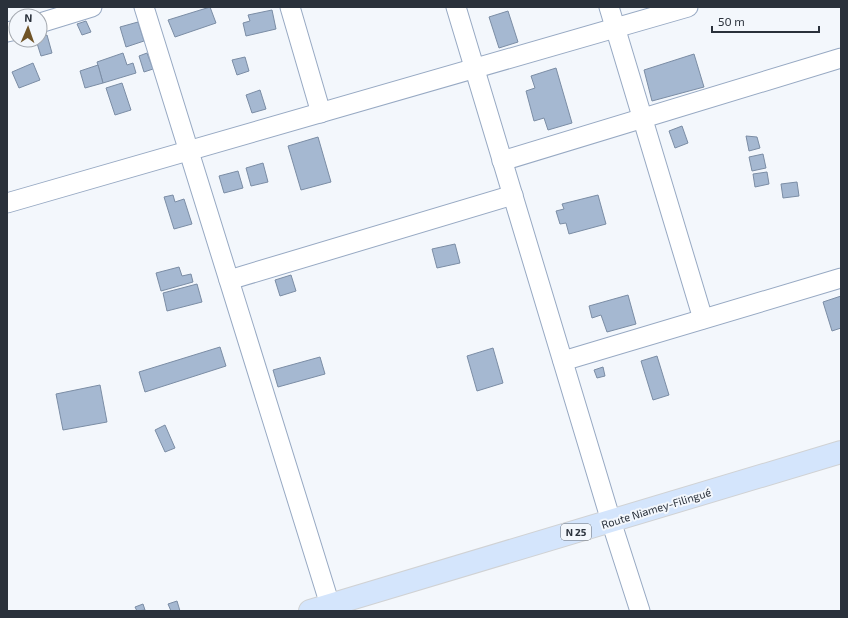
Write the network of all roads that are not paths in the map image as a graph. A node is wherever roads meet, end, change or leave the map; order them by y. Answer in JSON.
{"nodes":[{"id":1,"x":92,"y":7,"type":"edge"},
{"id":2,"x":144,"y":7,"type":"edge"},
{"id":3,"x":290,"y":7,"type":"edge"},
{"id":4,"x":456,"y":7,"type":"edge"},
{"id":5,"x":609,"y":7,"type":"edge"},
{"id":6,"x":688,"y":7,"type":"edge"},
{"id":7,"x":48,"y":21,"type":"edge"},
{"id":8,"x":615,"y":28,"type":"junction"},
{"id":9,"x":841,"y":58,"type":"edge"},
{"id":10,"x":474,"y":68,"type":"junction"},
{"id":11,"x":321,"y":113,"type":"junction"},
{"id":12,"x":642,"y":118,"type":"junction"},
{"id":13,"x":189,"y":151,"type":"junction"},
{"id":14,"x":502,"y":161,"type":"junction"},
{"id":15,"x":513,"y":195,"type":"junction"},
{"id":16,"x":7,"y":203,"type":"edge"},
{"id":17,"x":841,"y":278,"type":"edge"},
{"id":18,"x":229,"y":280,"type":"junction"},
{"id":19,"x":703,"y":319,"type":"junction"},
{"id":20,"x":563,"y":361,"type":"junction"},
{"id":21,"x":841,"y":452,"type":"edge"},
{"id":22,"x":611,"y":521,"type":"junction"},
{"id":23,"x":320,"y":608,"type":"edge"},
{"id":24,"x":640,"y":611,"type":"edge"}],
"edges":[{"from":1,"to":7,"type":"street"},
{"from":2,"to":13,"type":"street"},
{"from":3,"to":11,"type":"street"},
{"from":4,"to":10,"type":"street"},
{"from":5,"to":8,"type":"street"},
{"from":6,"to":8,"type":"street"},
{"from":8,"to":10,"type":"street"},
{"from":8,"to":12,"type":"street"},
{"from":9,"to":12,"type":"street"},
{"from":10,"to":11,"type":"street"},
{"from":10,"to":14,"type":"street"},
{"from":11,"to":13,"type":"street"},
{"from":12,"to":14,"type":"street"},
{"from":12,"to":19,"type":"street"},
{"from":13,"to":16,"type":"street"},
{"from":13,"to":18,"type":"street"},
{"from":14,"to":15,"type":"street"},
{"from":15,"to":18,"type":"street"},
{"from":15,"to":20,"type":"street"},
{"from":17,"to":19,"type":"street"},
{"from":18,"to":23,"type":"street"},
{"from":19,"to":20,"type":"street"},
{"from":20,"to":22,"type":"street"},
{"from":21,"to":22,"type":"main road","name":"Route Niamey-Filingué","number":"N 25"},
{"from":22,"to":23,"type":"main road","name":"Route Niamey-Filingué","number":"N 25"},
{"from":22,"to":24,"type":"street"}]}
